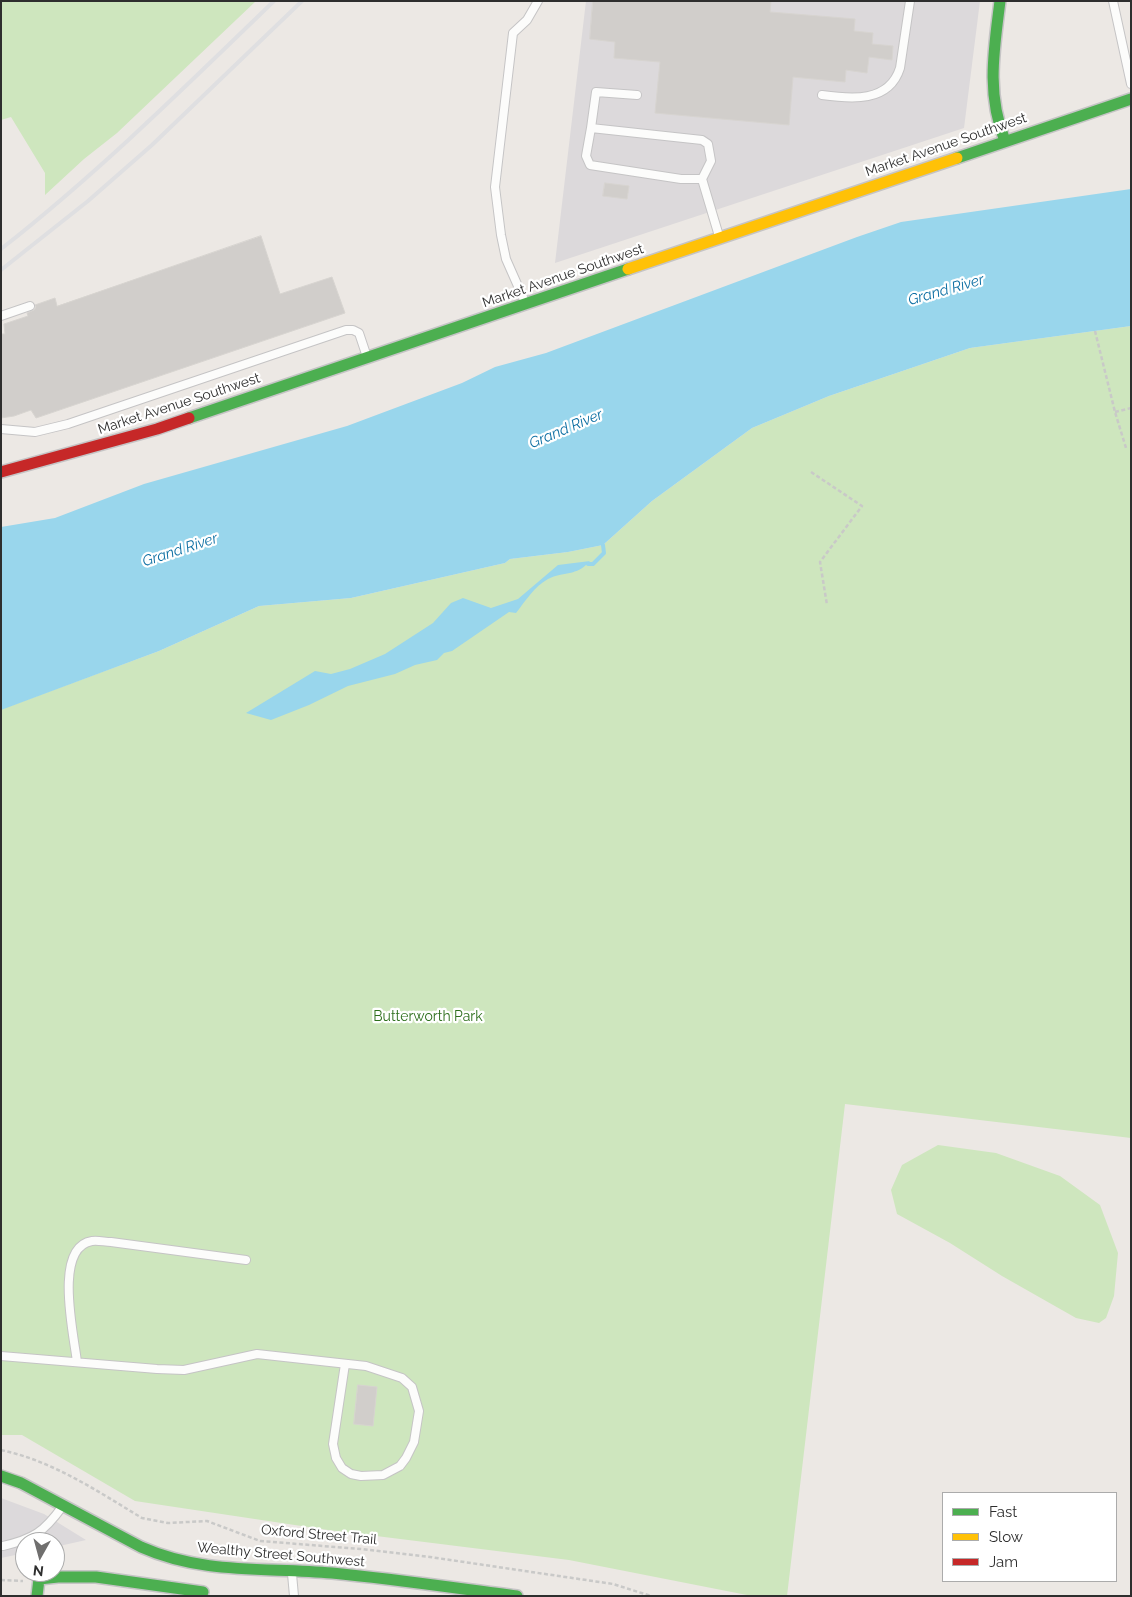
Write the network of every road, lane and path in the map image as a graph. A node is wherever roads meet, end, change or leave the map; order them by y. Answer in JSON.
{"nodes":[{"id":1,"x":538,"y":1,"type":"edge"},
{"id":2,"x":910,"y":1,"type":"edge"},
{"id":3,"x":1000,"y":1,"type":"edge"},
{"id":4,"x":1114,"y":1,"type":"edge"},
{"id":5,"x":1131,"y":84,"type":"edge"},
{"id":6,"x":822,"y":95,"type":"dead end"},
{"id":7,"x":637,"y":96,"type":"dead end"},
{"id":8,"x":1131,"y":99,"type":"edge"},
{"id":9,"x":591,"y":128,"type":"junction"},
{"id":10,"x":1004,"y":141,"type":"junction"},
{"id":11,"x":702,"y":179,"type":"junction"},
{"id":12,"x":720,"y":238,"type":"junction"},
{"id":13,"x":526,"y":304,"type":"junction"},
{"id":14,"x":30,"y":306,"type":"dead end"},
{"id":15,"x":1,"y":316,"type":"edge"},
{"id":16,"x":1095,"y":331,"type":"dead end"},
{"id":17,"x":368,"y":358,"type":"junction"},
{"id":18,"x":1131,"y":408,"type":"edge"},
{"id":19,"x":1115,"y":412,"type":"junction"},
{"id":20,"x":1,"y":429,"type":"edge"},
{"id":21,"x":1126,"y":448,"type":"dead end"},
{"id":22,"x":1,"y":472,"type":"edge"},
{"id":23,"x":811,"y":472,"type":"dead end"},
{"id":24,"x":827,"y":605,"type":"dead end"},
{"id":25,"x":246,"y":1260,"type":"dead end"},
{"id":26,"x":1,"y":1356,"type":"edge"},
{"id":27,"x":77,"y":1362,"type":"junction"},
{"id":28,"x":346,"y":1364,"type":"junction"},
{"id":29,"x":1,"y":1450,"type":"edge"},
{"id":30,"x":1,"y":1476,"type":"edge"},
{"id":31,"x":63,"y":1505,"type":"junction"},
{"id":32,"x":3,"y":1546,"type":"dead end"},
{"id":33,"x":292,"y":1572,"type":"junction"},
{"id":34,"x":65,"y":1576,"type":"edge"},
{"id":35,"x":1,"y":1580,"type":"edge"},
{"id":36,"x":15,"y":1581,"type":"edge"},
{"id":37,"x":39,"y":1582,"type":"edge"},
{"id":38,"x":203,"y":1592,"type":"dead end"},
{"id":39,"x":457,"y":1592,"type":"edge"},
{"id":40,"x":38,"y":1596,"type":"edge"},
{"id":41,"x":294,"y":1596,"type":"edge"},
{"id":42,"x":517,"y":1596,"type":"edge"},
{"id":43,"x":651,"y":1596,"type":"edge"}],
"edges":[{"from":1,"to":13,"type":"lane"},
{"from":2,"to":6,"type":"lane"},
{"from":3,"to":10,"type":"main road"},
{"from":4,"to":5,"type":"lane"},
{"from":7,"to":9,"type":"lane"},
{"from":8,"to":10,"type":"main road","name":"Market Avenue Southwest"},
{"from":9,"to":11,"type":"lane"},
{"from":9,"to":11,"type":"lane"},
{"from":10,"to":12,"type":"main road","name":"Market Avenue Southwest"},
{"from":11,"to":12,"type":"lane"},
{"from":12,"to":13,"type":"main road","name":"Market Avenue Southwest"},
{"from":13,"to":17,"type":"main road","name":"Market Avenue Southwest"},
{"from":14,"to":15,"type":"lane"},
{"from":16,"to":19,"type":"path"},
{"from":17,"to":20,"type":"lane"},
{"from":17,"to":22,"type":"main road","name":"Market Avenue Southwest"},
{"from":18,"to":19,"type":"path"},
{"from":19,"to":21,"type":"path"},
{"from":23,"to":24,"type":"path"},
{"from":25,"to":27,"type":"lane"},
{"from":26,"to":27,"type":"lane"},
{"from":27,"to":28,"type":"lane"},
{"from":28,"to":28,"type":"lane"},
{"from":29,"to":43,"type":"path","name":"Oxford Street Trail"},
{"from":30,"to":31,"type":"main road","name":"Wealthy Street Southwest"},
{"from":31,"to":32,"type":"lane"},
{"from":31,"to":33,"type":"main road","name":"Wealthy Street Southwest"},
{"from":33,"to":39,"type":"main road","name":"Wealthy Street Southwest"},
{"from":33,"to":41,"type":"lane"},
{"from":34,"to":38,"type":"main road"},
{"from":35,"to":36,"type":"path"},
{"from":37,"to":40,"type":"main road"},
{"from":39,"to":42,"type":"main road","name":"Wealthy Street Southwest"}]}
